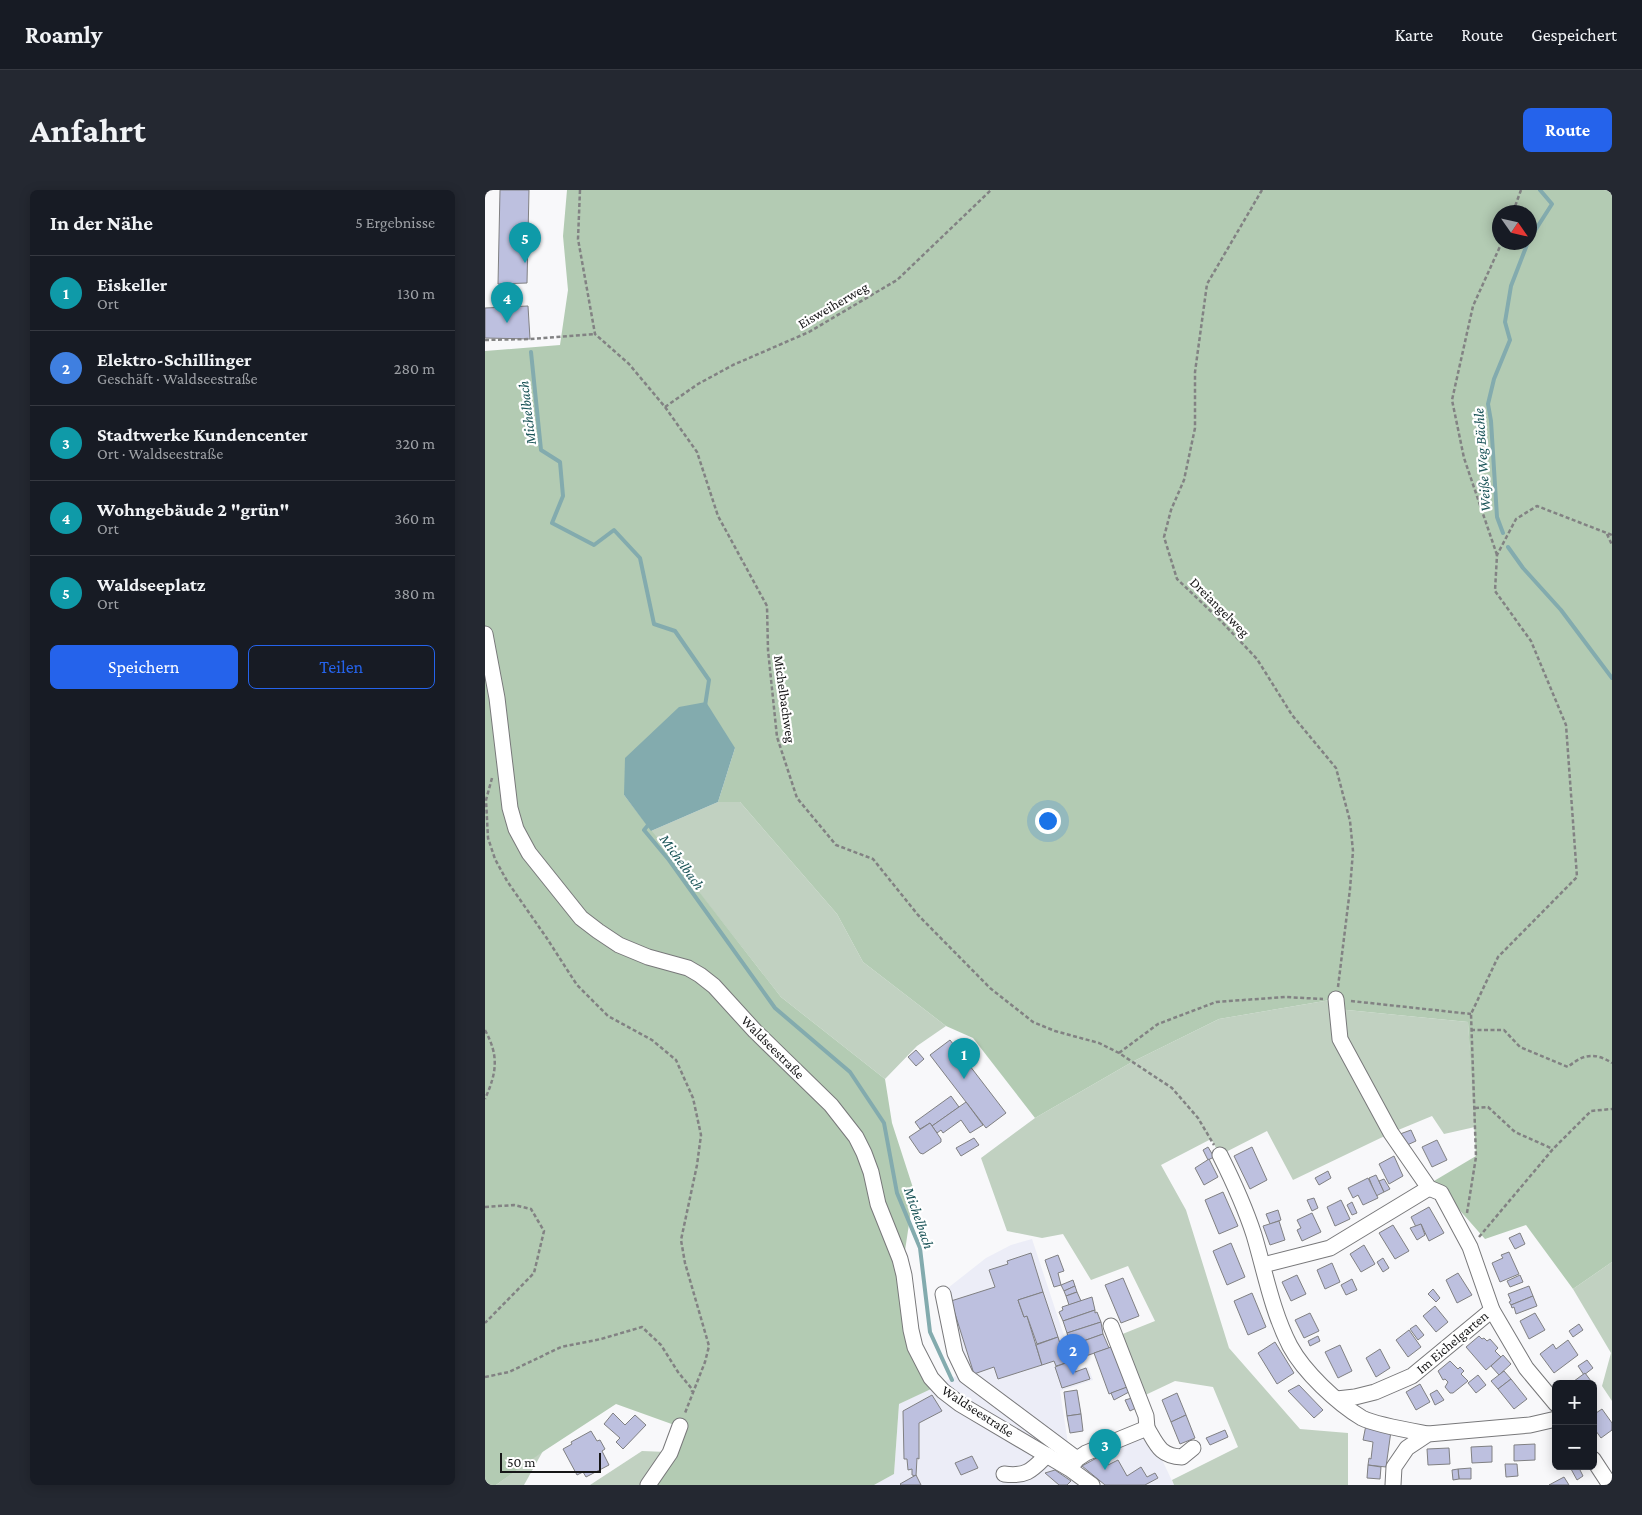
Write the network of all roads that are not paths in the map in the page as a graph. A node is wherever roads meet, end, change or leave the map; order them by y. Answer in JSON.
{"nodes":[{"id":1,"x":485,"y":634,"type":"edge"},
{"id":2,"x":1336,"y":999,"type":"road end"},
{"id":3,"x":1220,"y":1155,"type":"road end"},
{"id":4,"x":1429,"y":1188,"type":"junction"},
{"id":5,"x":1263,"y":1264,"type":"junction"},
{"id":6,"x":943,"y":1294,"type":"dead end"},
{"id":7,"x":1492,"y":1310,"type":"junction"},
{"id":8,"x":1111,"y":1326,"type":"dead end"},
{"id":9,"x":1337,"y":1399,"type":"junction"},
{"id":10,"x":1552,"y":1399,"type":"edge"},
{"id":11,"x":1552,"y":1420,"type":"edge"},
{"id":12,"x":680,"y":1426,"type":"road end"},
{"id":13,"x":1147,"y":1428,"type":"junction"},
{"id":14,"x":1428,"y":1434,"type":"junction"},
{"id":15,"x":1193,"y":1448,"type":"dead end"},
{"id":16,"x":1047,"y":1455,"type":"junction"},
{"id":17,"x":1074,"y":1464,"type":"junction"},
{"id":18,"x":1597,"y":1465,"type":"edge"},
{"id":19,"x":1004,"y":1474,"type":"dead end"},
{"id":20,"x":648,"y":1485,"type":"edge"},
{"id":21,"x":1092,"y":1485,"type":"edge"},
{"id":22,"x":1393,"y":1485,"type":"edge"},
{"id":23,"x":1610,"y":1485,"type":"edge"}],
"edges":[{"from":1,"to":16,"type":"street","name":"Waldseestraße"},
{"from":2,"to":4,"type":"street","name":"Im Eichelgarten"},
{"from":3,"to":5,"type":"street"},
{"from":4,"to":5,"type":"street"},
{"from":4,"to":7,"type":"street","name":"Im Eichelgarten"},
{"from":5,"to":9,"type":"street"},
{"from":6,"to":17,"type":"street"},
{"from":7,"to":9,"type":"street","name":"Im Eichelgarten"},
{"from":7,"to":10,"type":"street"},
{"from":8,"to":13,"type":"street"},
{"from":9,"to":14,"type":"street"},
{"from":11,"to":14,"type":"street"},
{"from":12,"to":20,"type":"street"},
{"from":13,"to":15,"type":"street"},
{"from":13,"to":17,"type":"street"},
{"from":14,"to":22,"type":"street"},
{"from":16,"to":17,"type":"street","name":"Waldseestraße"},
{"from":16,"to":19,"type":"street"},
{"from":17,"to":21,"type":"street","name":"Waldseestraße"},
{"from":18,"to":23,"type":"street"}]}
